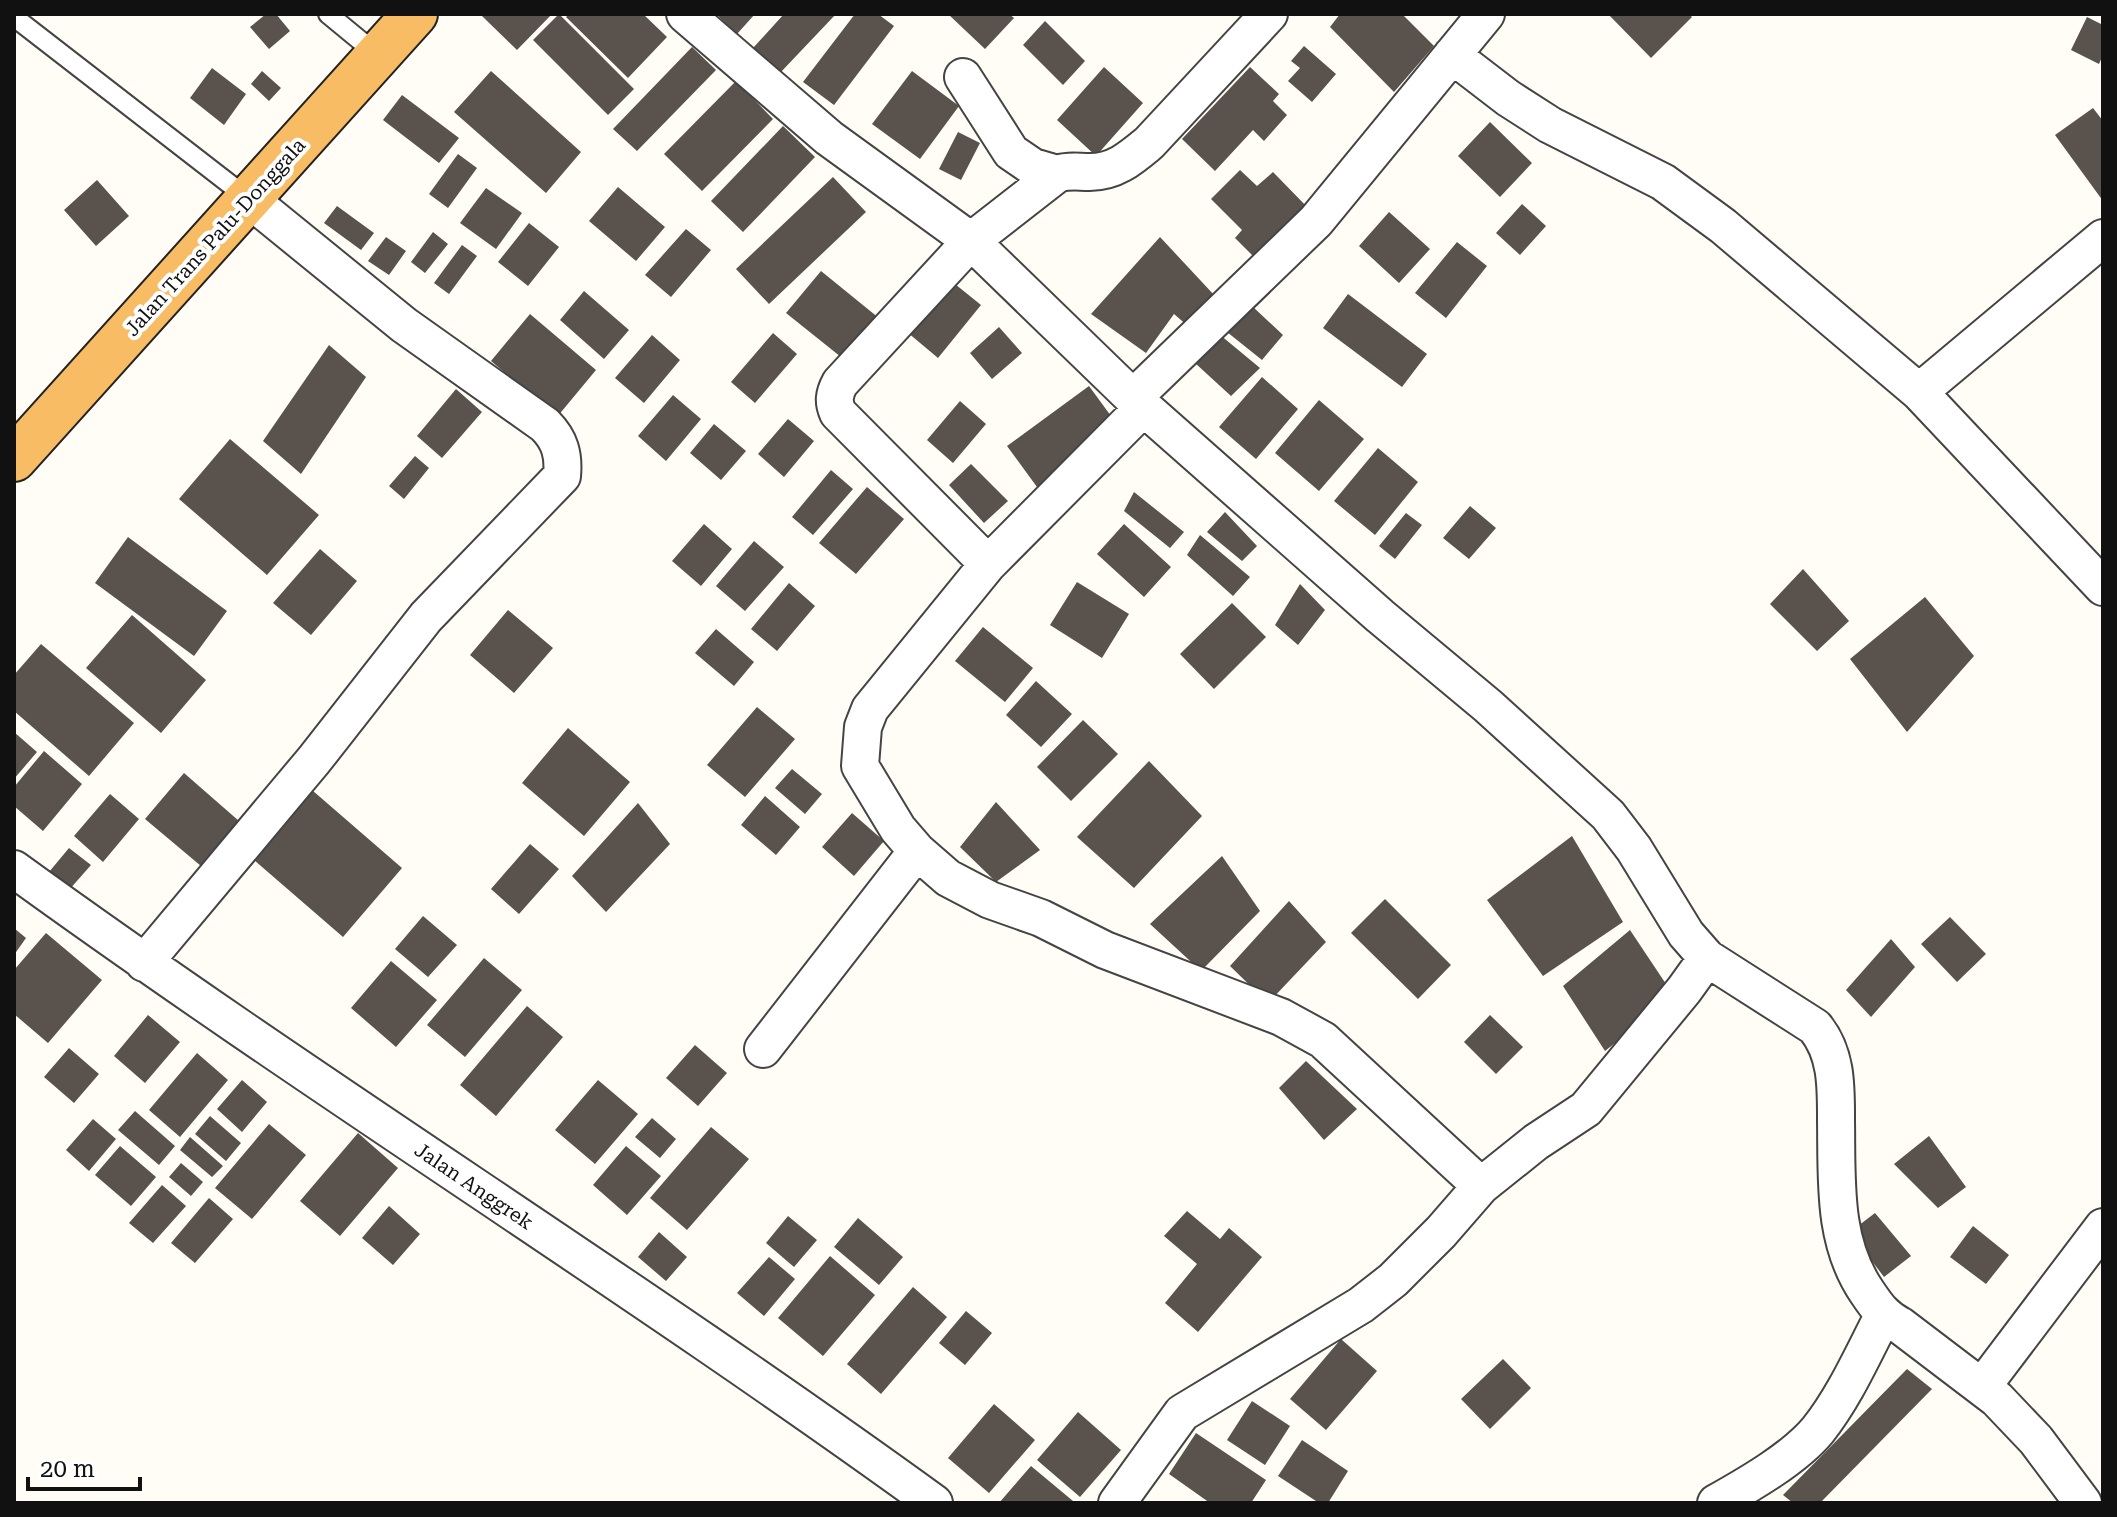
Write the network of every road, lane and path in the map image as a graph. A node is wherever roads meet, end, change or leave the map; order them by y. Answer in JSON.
{"nodes":[{"id":1,"x":328,"y":14,"type":"edge"},
{"id":2,"x":415,"y":14,"type":"edge"},
{"id":3,"x":685,"y":14,"type":"edge"},
{"id":4,"x":1269,"y":14,"type":"edge"},
{"id":5,"x":1486,"y":14,"type":"edge"},
{"id":6,"x":14,"y":17,"type":"edge"},
{"id":7,"x":1452,"y":55,"type":"junction"},
{"id":8,"x":379,"y":56,"type":"junction"},
{"id":9,"x":963,"y":77,"type":"dead end"},
{"id":10,"x":1057,"y":174,"type":"junction"},
{"id":11,"x":249,"y":199,"type":"junction"},
{"id":12,"x":2103,"y":238,"type":"edge"},
{"id":13,"x":971,"y":241,"type":"junction"},
{"id":14,"x":1919,"y":392,"type":"junction"},
{"id":15,"x":1139,"y":402,"type":"junction"},
{"id":16,"x":14,"y":459,"type":"edge"},
{"id":17,"x":988,"y":564,"type":"junction"},
{"id":18,"x":2103,"y":587,"type":"edge"},
{"id":19,"x":917,"y":851,"type":"junction"},
{"id":20,"x":14,"y":869,"type":"edge"},
{"id":21,"x":1707,"y":958,"type":"junction"},
{"id":22,"x":144,"y":963,"type":"junction"},
{"id":23,"x":763,"y":1049,"type":"dead end"},
{"id":24,"x":1481,"y":1186,"type":"junction"},
{"id":25,"x":2103,"y":1227,"type":"edge"},
{"id":26,"x":1883,"y":1316,"type":"junction"},
{"id":27,"x":1982,"y":1387,"type":"junction"},
{"id":28,"x":934,"y":1503,"type":"edge"},
{"id":29,"x":1117,"y":1503,"type":"edge"},
{"id":30,"x":1716,"y":1503,"type":"edge"},
{"id":31,"x":2083,"y":1503,"type":"edge"}],
"edges":[{"from":1,"to":8,"type":"lane"},
{"from":2,"to":8,"type":"highway","name":"Jalan Trans Palu-Donggala"},
{"from":3,"to":13,"type":"street"},
{"from":4,"to":10,"type":"street"},
{"from":5,"to":7,"type":"street"},
{"from":6,"to":11,"type":"lane"},
{"from":7,"to":14,"type":"street"},
{"from":7,"to":15,"type":"street"},
{"from":8,"to":11,"type":"highway","name":"Jalan Trans Palu-Donggala"},
{"from":9,"to":10,"type":"street"},
{"from":10,"to":13,"type":"street"},
{"from":11,"to":16,"type":"highway","name":"Jalan Trans Palu-Donggala"},
{"from":11,"to":22,"type":"street"},
{"from":12,"to":14,"type":"street"},
{"from":13,"to":15,"type":"street"},
{"from":13,"to":17,"type":"street"},
{"from":14,"to":18,"type":"street"},
{"from":15,"to":17,"type":"street"},
{"from":15,"to":21,"type":"street"},
{"from":17,"to":19,"type":"street"},
{"from":19,"to":23,"type":"street"},
{"from":19,"to":24,"type":"street"},
{"from":20,"to":22,"type":"street","name":"Jalan Anggrek"},
{"from":21,"to":24,"type":"street"},
{"from":21,"to":26,"type":"street"},
{"from":22,"to":28,"type":"street","name":"Jalan Anggrek"},
{"from":24,"to":29,"type":"street"},
{"from":25,"to":27,"type":"street"},
{"from":26,"to":27,"type":"street"},
{"from":26,"to":30,"type":"street"},
{"from":27,"to":31,"type":"street"}]}
